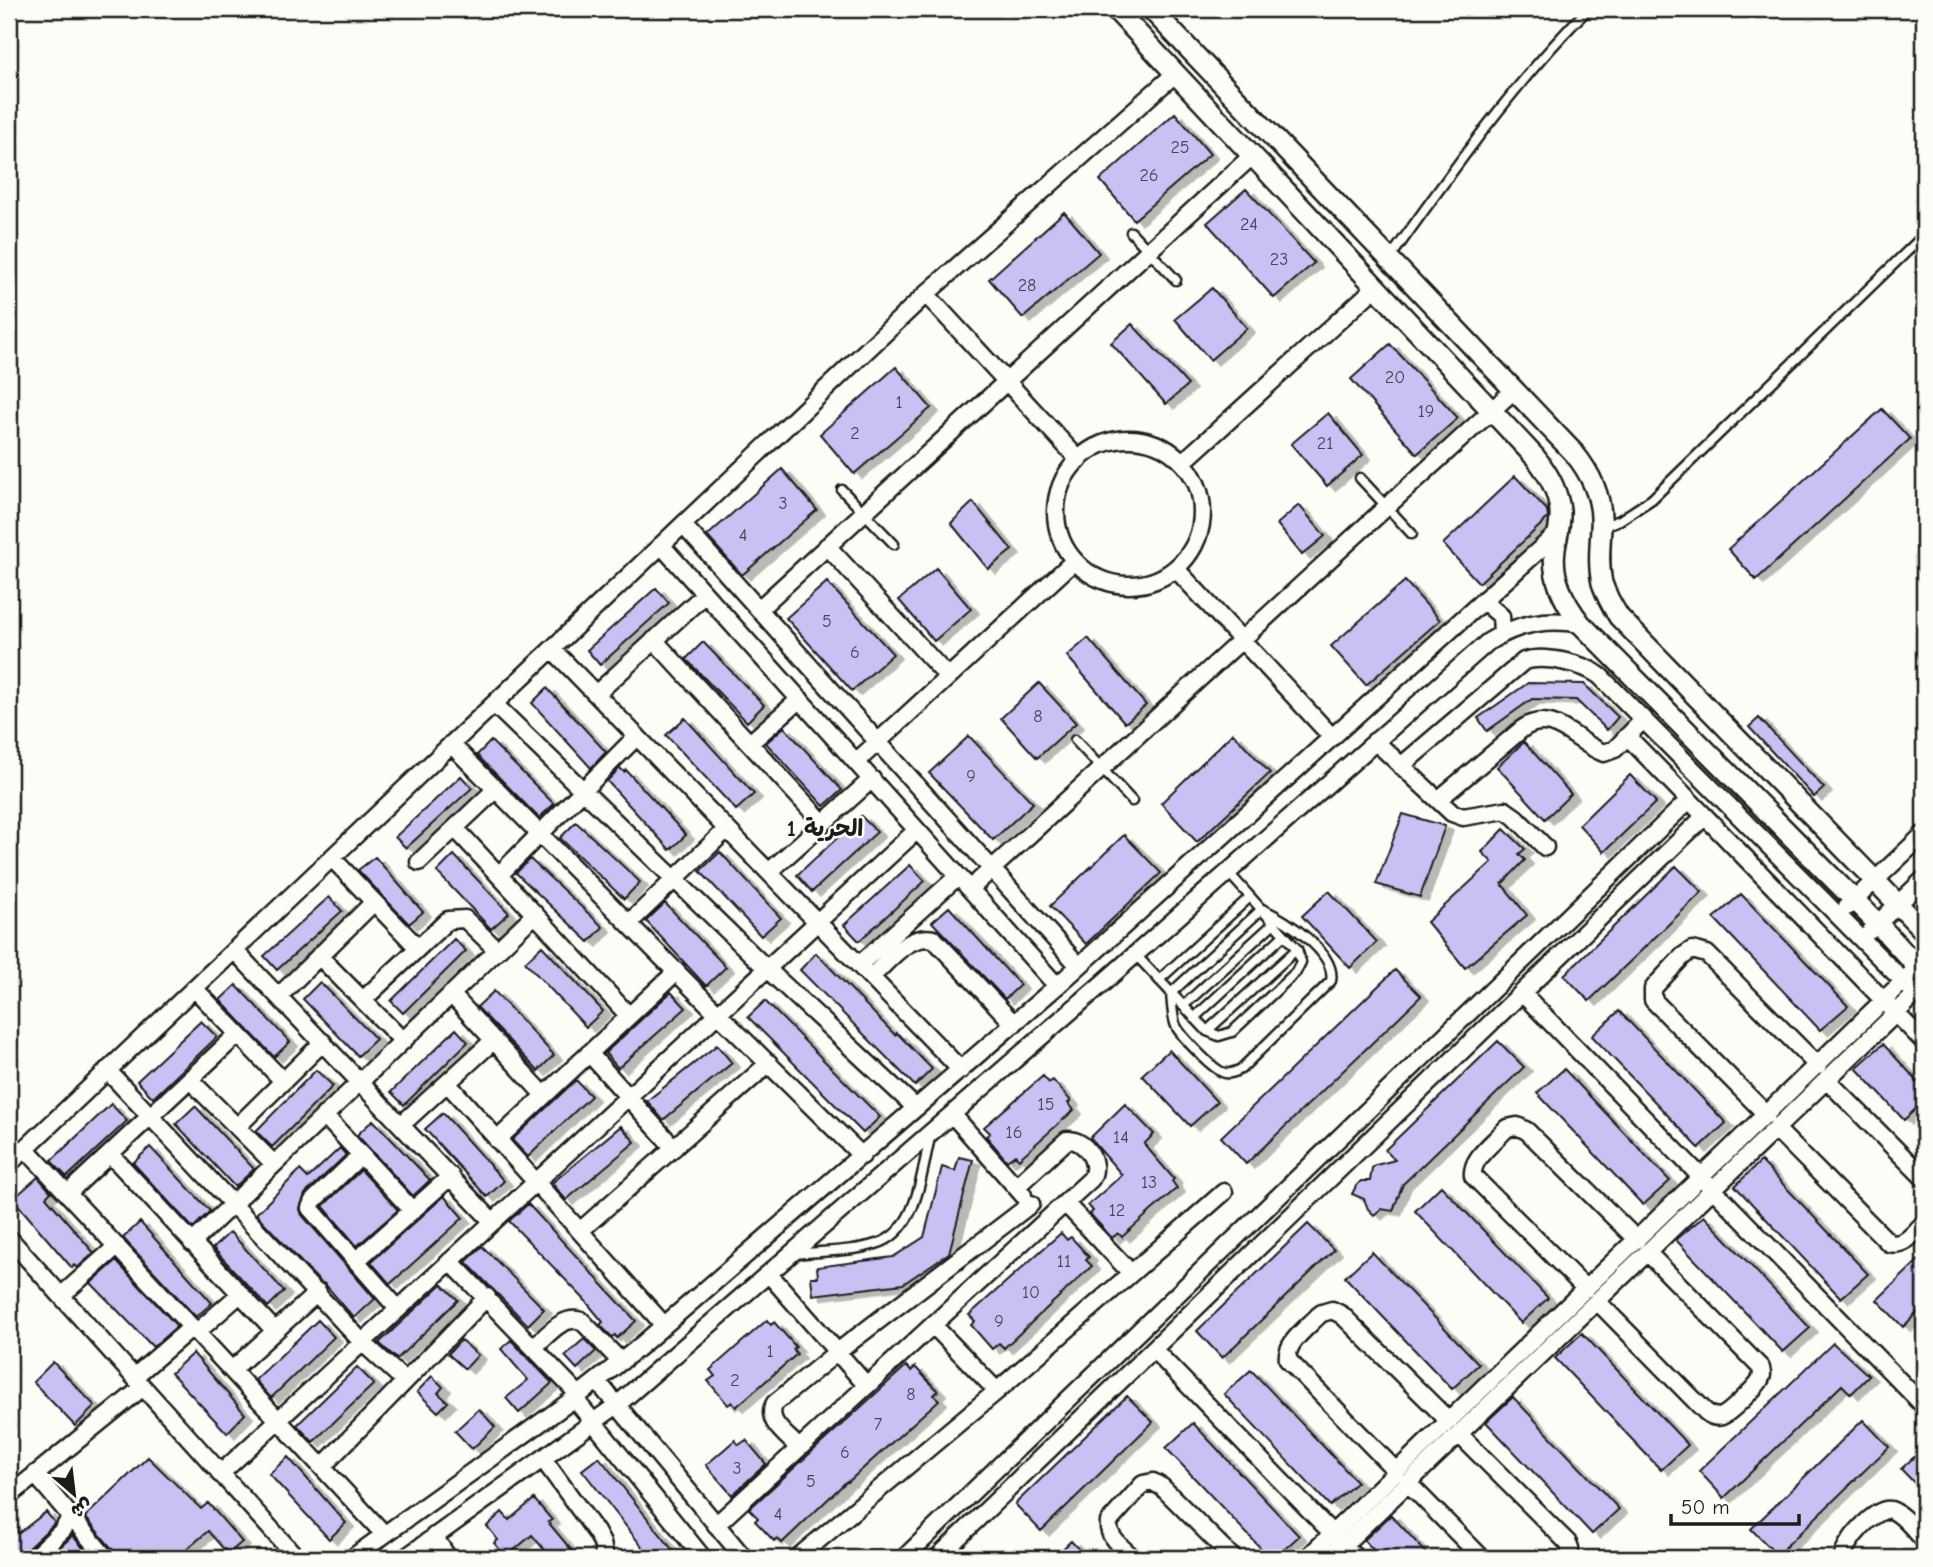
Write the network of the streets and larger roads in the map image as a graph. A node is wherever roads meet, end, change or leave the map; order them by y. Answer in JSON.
{"nodes":[{"id":1,"x":1115,"y":9,"type":"edge"},
{"id":2,"x":1151,"y":9,"type":"edge"},
{"id":3,"x":1175,"y":73,"type":"junction"},
{"id":4,"x":1253,"y":155,"type":"junction"},
{"id":5,"x":1376,"y":287,"type":"junction"},
{"id":6,"x":926,"y":294,"type":"junction"},
{"id":7,"x":1006,"y":381,"type":"junction"},
{"id":8,"x":1514,"y":390,"type":"junction"},
{"id":9,"x":1492,"y":411,"type":"junction"},
{"id":10,"x":1079,"y":460,"type":"junction"},
{"id":11,"x":1183,"y":462,"type":"junction"},
{"id":12,"x":683,"y":525,"type":"junction"},
{"id":13,"x":1560,"y":531,"type":"junction"},
{"id":14,"x":661,"y":545,"type":"junction"},
{"id":15,"x":827,"y":546,"type":"junction"},
{"id":16,"x":1074,"y":561,"type":"junction"},
{"id":17,"x":1176,"y":569,"type":"junction"},
{"id":18,"x":705,"y":594,"type":"junction"},
{"id":19,"x":1480,"y":603,"type":"junction"},
{"id":20,"x":759,"y":609,"type":"junction"},
{"id":21,"x":1581,"y":624,"type":"junction"},
{"id":22,"x":1502,"y":633,"type":"junction"},
{"id":23,"x":1242,"y":639,"type":"junction"},
{"id":24,"x":654,"y":640,"type":"junction"},
{"id":25,"x":552,"y":649,"type":"junction"},
{"id":26,"x":948,"y":677,"type":"junction"},
{"id":27,"x":596,"y":694,"type":"junction"},
{"id":28,"x":800,"y":699,"type":"junction"},
{"id":29,"x":494,"y":704,"type":"junction"},
{"id":30,"x":1644,"y":719,"type":"junction"},
{"id":31,"x":637,"y":736,"type":"junction"},
{"id":32,"x":1627,"y":736,"type":"junction"},
{"id":33,"x":1332,"y":737,"type":"junction"},
{"id":34,"x":878,"y":741,"type":"junction"},
{"id":35,"x":1375,"y":741,"type":"junction"},
{"id":36,"x":750,"y":743,"type":"junction"},
{"id":37,"x":452,"y":744,"type":"junction"},
{"id":38,"x":856,"y":762,"type":"junction"},
{"id":39,"x":1401,"y":766,"type":"junction"},
{"id":40,"x":872,"y":779,"type":"junction"},
{"id":41,"x":496,"y":789,"type":"junction"},
{"id":42,"x":584,"y":790,"type":"junction"},
{"id":43,"x":1438,"y":800,"type":"junction"},
{"id":44,"x":1689,"y":800,"type":"junction"},
{"id":45,"x":1705,"y":816,"type":"junction"},
{"id":46,"x":823,"y":823,"type":"junction"},
{"id":47,"x":455,"y":828,"type":"junction"},
{"id":48,"x":726,"y":830,"type":"junction"},
{"id":49,"x":916,"y":831,"type":"junction"},
{"id":50,"x":541,"y":834,"type":"junction"},
{"id":51,"x":1924,"y":834,"type":"edge"},
{"id":52,"x":1545,"y":847,"type":"dead end"},
{"id":53,"x":332,"y":858,"type":"junction"},
{"id":54,"x":419,"y":862,"type":"dead end"},
{"id":55,"x":992,"y":869,"type":"junction"},
{"id":56,"x":769,"y":872,"type":"junction"},
{"id":57,"x":499,"y":875,"type":"junction"},
{"id":58,"x":958,"y":876,"type":"junction"},
{"id":59,"x":1924,"y":878,"type":"edge"},
{"id":60,"x":675,"y":879,"type":"junction"},
{"id":61,"x":1876,"y":880,"type":"junction"},
{"id":62,"x":970,"y":889,"type":"junction"},
{"id":63,"x":1855,"y":900,"type":"junction"},
{"id":64,"x":374,"y":902,"type":"junction"},
{"id":65,"x":1899,"y":903,"type":"junction"},
{"id":66,"x":535,"y":914,"type":"junction"},
{"id":67,"x":1838,"y":916,"type":"junction"},
{"id":68,"x":629,"y":923,"type":"junction"},
{"id":69,"x":816,"y":923,"type":"junction"},
{"id":70,"x":1878,"y":924,"type":"junction"},
{"id":71,"x":1924,"y":931,"type":"edge"},
{"id":72,"x":903,"y":937,"type":"junction"},
{"id":73,"x":1862,"y":939,"type":"junction"},
{"id":74,"x":418,"y":948,"type":"junction"},
{"id":75,"x":234,"y":950,"type":"junction"},
{"id":76,"x":497,"y":950,"type":"junction"},
{"id":77,"x":320,"y":956,"type":"junction"},
{"id":78,"x":1079,"y":966,"type":"junction"},
{"id":79,"x":767,"y":969,"type":"junction"},
{"id":80,"x":677,"y":971,"type":"junction"},
{"id":81,"x":865,"y":971,"type":"junction"},
{"id":82,"x":1917,"y":981,"type":"edge"},
{"id":83,"x":1057,"y":986,"type":"junction"},
{"id":84,"x":194,"y":988,"type":"junction"},
{"id":85,"x":1521,"y":993,"type":"junction"},
{"id":86,"x":451,"y":994,"type":"junction"},
{"id":87,"x":279,"y":996,"type":"junction"},
{"id":88,"x":363,"y":1000,"type":"junction"},
{"id":89,"x":1885,"y":1002,"type":"junction"},
{"id":90,"x":718,"y":1014,"type":"junction"},
{"id":91,"x":1896,"y":1014,"type":"junction"},
{"id":92,"x":629,"y":1016,"type":"junction"},
{"id":93,"x":1014,"y":1024,"type":"junction"},
{"id":94,"x":238,"y":1034,"type":"junction"},
{"id":95,"x":402,"y":1041,"type":"junction"},
{"id":96,"x":494,"y":1041,"type":"junction"},
{"id":97,"x":323,"y":1042,"type":"junction"},
{"id":98,"x":1924,"y":1042,"type":"edge"},
{"id":99,"x":589,"y":1053,"type":"junction"},
{"id":100,"x":769,"y":1063,"type":"junction"},
{"id":101,"x":1818,"y":1066,"type":"junction"},
{"id":102,"x":107,"y":1070,"type":"junction"},
{"id":103,"x":961,"y":1070,"type":"junction"},
{"id":104,"x":190,"y":1080,"type":"junction"},
{"id":105,"x":1827,"y":1080,"type":"junction"},
{"id":106,"x":360,"y":1081,"type":"junction"},
{"id":107,"x":283,"y":1082,"type":"junction"},
{"id":108,"x":447,"y":1083,"type":"junction"},
{"id":109,"x":544,"y":1095,"type":"junction"},
{"id":110,"x":627,"y":1098,"type":"junction"},
{"id":111,"x":916,"y":1108,"type":"junction"},
{"id":112,"x":952,"y":1114,"type":"junction"},
{"id":113,"x":324,"y":1115,"type":"junction"},
{"id":114,"x":1767,"y":1115,"type":"junction"},
{"id":115,"x":151,"y":1116,"type":"junction"},
{"id":116,"x":401,"y":1125,"type":"junction"},
{"id":117,"x":237,"y":1127,"type":"junction"},
{"id":118,"x":1776,"y":1129,"type":"junction"},
{"id":119,"x":497,"y":1140,"type":"junction"},
{"id":120,"x":674,"y":1147,"type":"junction"},
{"id":121,"x":25,"y":1148,"type":"junction"},
{"id":122,"x":110,"y":1154,"type":"junction"},
{"id":123,"x":361,"y":1155,"type":"junction"},
{"id":124,"x":862,"y":1156,"type":"junction"},
{"id":125,"x":9,"y":1164,"type":"edge"},
{"id":126,"x":274,"y":1164,"type":"junction"},
{"id":127,"x":451,"y":1176,"type":"junction"},
{"id":128,"x":1924,"y":1178,"type":"edge"},
{"id":129,"x":1700,"y":1179,"type":"junction"},
{"id":130,"x":535,"y":1183,"type":"junction"},
{"id":131,"x":1016,"y":1187,"type":"junction"},
{"id":132,"x":1713,"y":1191,"type":"junction"},
{"id":133,"x":1224,"y":1192,"type":"dead end"},
{"id":134,"x":68,"y":1194,"type":"junction"},
{"id":135,"x":233,"y":1203,"type":"junction"},
{"id":136,"x":1065,"y":1203,"type":"junction"},
{"id":137,"x":1031,"y":1205,"type":"junction"},
{"id":138,"x":413,"y":1211,"type":"junction"},
{"id":139,"x":1045,"y":1221,"type":"junction"},
{"id":140,"x":493,"y":1222,"type":"junction"},
{"id":141,"x":1924,"y":1223,"type":"edge"},
{"id":142,"x":580,"y":1231,"type":"junction"},
{"id":143,"x":9,"y":1238,"type":"edge"},
{"id":144,"x":1637,"y":1240,"type":"junction"},
{"id":145,"x":192,"y":1242,"type":"junction"},
{"id":146,"x":117,"y":1246,"type":"junction"},
{"id":147,"x":1648,"y":1253,"type":"junction"},
{"id":148,"x":356,"y":1261,"type":"junction"},
{"id":149,"x":450,"y":1261,"type":"junction"},
{"id":150,"x":1131,"y":1273,"type":"junction"},
{"id":151,"x":769,"y":1274,"type":"junction"},
{"id":152,"x":318,"y":1292,"type":"junction"},
{"id":153,"x":240,"y":1294,"type":"junction"},
{"id":154,"x":1592,"y":1295,"type":"junction"},
{"id":155,"x":61,"y":1296,"type":"junction"},
{"id":156,"x":487,"y":1297,"type":"junction"},
{"id":157,"x":398,"y":1309,"type":"junction"},
{"id":158,"x":664,"y":1325,"type":"junction"},
{"id":159,"x":933,"y":1325,"type":"junction"},
{"id":160,"x":195,"y":1330,"type":"junction"},
{"id":161,"x":275,"y":1331,"type":"junction"},
{"id":162,"x":362,"y":1342,"type":"junction"},
{"id":163,"x":534,"y":1347,"type":"junction"},
{"id":164,"x":1153,"y":1349,"type":"junction"},
{"id":165,"x":836,"y":1353,"type":"junction"},
{"id":166,"x":621,"y":1362,"type":"junction"},
{"id":167,"x":232,"y":1370,"type":"junction"},
{"id":168,"x":405,"y":1381,"type":"junction"},
{"id":169,"x":597,"y":1381,"type":"junction"},
{"id":170,"x":139,"y":1382,"type":"junction"},
{"id":171,"x":867,"y":1386,"type":"junction"},
{"id":172,"x":998,"y":1391,"type":"junction"},
{"id":173,"x":577,"y":1396,"type":"junction"},
{"id":174,"x":617,"y":1405,"type":"junction"},
{"id":175,"x":1924,"y":1406,"type":"edge"},
{"id":176,"x":277,"y":1421,"type":"junction"},
{"id":177,"x":594,"y":1423,"type":"junction"},
{"id":178,"x":1454,"y":1428,"type":"junction"},
{"id":179,"x":649,"y":1442,"type":"junction"},
{"id":180,"x":799,"y":1448,"type":"junction"},
{"id":181,"x":543,"y":1459,"type":"junction"},
{"id":182,"x":626,"y":1461,"type":"junction"},
{"id":183,"x":322,"y":1466,"type":"junction"},
{"id":184,"x":35,"y":1474,"type":"junction"},
{"id":185,"x":220,"y":1474,"type":"junction"},
{"id":186,"x":1403,"y":1477,"type":"junction"},
{"id":187,"x":9,"y":1496,"type":"edge"},
{"id":188,"x":71,"y":1516,"type":"junction"},
{"id":189,"x":716,"y":1525,"type":"junction"},
{"id":190,"x":384,"y":1534,"type":"junction"},
{"id":191,"x":434,"y":1536,"type":"junction"},
{"id":192,"x":1338,"y":1539,"type":"junction"},
{"id":193,"x":1924,"y":1540,"type":"edge"},
{"id":194,"x":33,"y":1558,"type":"edge"},
{"id":195,"x":106,"y":1558,"type":"edge"},
{"id":196,"x":297,"y":1558,"type":"edge"},
{"id":197,"x":352,"y":1558,"type":"edge"},
{"id":198,"x":405,"y":1558,"type":"edge"},
{"id":199,"x":449,"y":1558,"type":"edge"},
{"id":200,"x":605,"y":1558,"type":"edge"},
{"id":201,"x":703,"y":1558,"type":"edge"},
{"id":202,"x":744,"y":1558,"type":"edge"},
{"id":203,"x":797,"y":1558,"type":"edge"},
{"id":204,"x":904,"y":1558,"type":"edge"},
{"id":205,"x":937,"y":1558,"type":"edge"},
{"id":206,"x":1133,"y":1558,"type":"edge"},
{"id":207,"x":1233,"y":1558,"type":"edge"},
{"id":208,"x":1307,"y":1558,"type":"edge"},
{"id":209,"x":1330,"y":1558,"type":"edge"},
{"id":210,"x":1356,"y":1558,"type":"edge"},
{"id":211,"x":1482,"y":1558,"type":"edge"},
{"id":212,"x":1570,"y":1558,"type":"edge"},
{"id":213,"x":1843,"y":1558,"type":"edge"}],
"edges":[{"from":1,"to":3,"type":"street"},
{"from":2,"to":8,"type":"street"},
{"from":3,"to":4,"type":"street"},
{"from":3,"to":6,"type":"street"},
{"from":4,"to":5,"type":"street"},
{"from":4,"to":7,"type":"street"},
{"from":5,"to":9,"type":"street"},
{"from":5,"to":11,"type":"street"},
{"from":6,"to":7,"type":"street"},
{"from":6,"to":12,"type":"street"},
{"from":7,"to":10,"type":"street"},
{"from":7,"to":15,"type":"street"},
{"from":8,"to":9,"type":"street"},
{"from":8,"to":61,"type":"street"},
{"from":9,"to":13,"type":"street"},
{"from":9,"to":23,"type":"street"},
{"from":10,"to":11,"type":"street"},
{"from":10,"to":16,"type":"street"},
{"from":11,"to":17,"type":"street"},
{"from":12,"to":14,"type":"street"},
{"from":12,"to":20,"type":"street"},
{"from":13,"to":19,"type":"street"},
{"from":13,"to":21,"type":"street"},
{"from":14,"to":18,"type":"street"},
{"from":14,"to":25,"type":"street"},
{"from":15,"to":20,"type":"street"},
{"from":15,"to":26,"type":"street"},
{"from":16,"to":17,"type":"street"},
{"from":16,"to":26,"type":"street"},
{"from":17,"to":23,"type":"street"},
{"from":18,"to":24,"type":"street"},
{"from":18,"to":28,"type":"street"},
{"from":19,"to":22,"type":"street"},
{"from":19,"to":33,"type":"street"},
{"from":20,"to":34,"type":"street"},
{"from":21,"to":22,"type":"street"},
{"from":21,"to":63,"type":"street"},
{"from":22,"to":35,"type":"street"},
{"from":23,"to":33,"type":"street"},
{"from":23,"to":55,"type":"street"},
{"from":24,"to":27,"type":"street"},
{"from":24,"to":36,"type":"street"},
{"from":25,"to":27,"type":"street"},
{"from":25,"to":29,"type":"street"},
{"from":26,"to":34,"type":"street"},
{"from":27,"to":31,"type":"street"},
{"from":28,"to":36,"type":"street"},
{"from":28,"to":38,"type":"street"},
{"from":29,"to":37,"type":"street"},
{"from":29,"to":42,"type":"street"},
{"from":30,"to":32,"type":"street"},
{"from":30,"to":39,"type":"street"},
{"from":30,"to":67,"type":"street"},
{"from":31,"to":42,"type":"street"},
{"from":31,"to":48,"type":"street"},
{"from":32,"to":43,"type":"street"},
{"from":32,"to":44,"type":"street"},
{"from":33,"to":78,"type":"street"},
{"from":34,"to":38,"type":"street"},
{"from":34,"to":55,"type":"street"},
{"from":35,"to":39,"type":"street"},
{"from":35,"to":112,"type":"street"},
{"from":36,"to":46,"type":"street"},
{"from":37,"to":41,"type":"street"},
{"from":37,"to":53,"type":"street"},
{"from":38,"to":40,"type":"street"},
{"from":39,"to":43,"type":"street"},
{"from":40,"to":46,"type":"street"},
{"from":40,"to":49,"type":"street"},
{"from":41,"to":47,"type":"street"},
{"from":41,"to":50,"type":"street"},
{"from":42,"to":50,"type":"street"},
{"from":42,"to":60,"type":"street"},
{"from":43,"to":52,"type":"street"},
{"from":44,"to":45,"type":"street"},
{"from":44,"to":204,"type":"street"},
{"from":45,"to":85,"type":"street"},
{"from":45,"to":89,"type":"street"},
{"from":46,"to":56,"type":"street"},
{"from":47,"to":54,"type":"street"},
{"from":47,"to":57,"type":"street"},
{"from":48,"to":56,"type":"street"},
{"from":48,"to":60,"type":"street"},
{"from":49,"to":58,"type":"street"},
{"from":49,"to":69,"type":"street"},
{"from":50,"to":57,"type":"street"},
{"from":50,"to":68,"type":"street"},
{"from":51,"to":61,"type":"street"},
{"from":53,"to":64,"type":"street"},
{"from":53,"to":75,"type":"street"},
{"from":55,"to":62,"type":"street"},
{"from":55,"to":78,"type":"street"},
{"from":56,"to":69,"type":"street"},
{"from":57,"to":66,"type":"street"},
{"from":58,"to":62,"type":"street"},
{"from":58,"to":72,"type":"street"},
{"from":59,"to":65,"type":"street"},
{"from":60,"to":68,"type":"street"},
{"from":60,"to":79,"type":"street"},
{"from":61,"to":63,"type":"street"},
{"from":61,"to":65,"type":"street"},
{"from":62,"to":83,"type":"street"},
{"from":63,"to":67,"type":"street"},
{"from":63,"to":70,"type":"street"},
{"from":64,"to":74,"type":"street"},
{"from":64,"to":77,"type":"street"},
{"from":65,"to":70,"type":"street"},
{"from":65,"to":71,"type":"street"},
{"from":66,"to":76,"type":"street"},
{"from":66,"to":92,"type":"street"},
{"from":67,"to":73,"type":"street"},
{"from":68,"to":80,"type":"street"},
{"from":69,"to":79,"type":"street"},
{"from":69,"to":81,"type":"street"},
{"from":70,"to":73,"type":"street"},
{"from":70,"to":82,"type":"street"},
{"from":72,"to":81,"type":"street"},
{"from":72,"to":93,"type":"street"},
{"from":73,"to":82,"type":"street"},
{"from":74,"to":76,"type":"street"},
{"from":74,"to":88,"type":"street"},
{"from":75,"to":84,"type":"street"},
{"from":75,"to":87,"type":"street"},
{"from":76,"to":86,"type":"street"},
{"from":77,"to":87,"type":"street"},
{"from":77,"to":88,"type":"street"},
{"from":78,"to":83,"type":"street"},
{"from":79,"to":90,"type":"street"},
{"from":79,"to":111,"type":"street"},
{"from":80,"to":90,"type":"street"},
{"from":80,"to":92,"type":"street"},
{"from":81,"to":103,"type":"street"},
{"from":82,"to":89,"type":"street"},
{"from":82,"to":91,"type":"street"},
{"from":83,"to":93,"type":"street"},
{"from":84,"to":94,"type":"street"},
{"from":84,"to":102,"type":"street"},
{"from":85,"to":129,"type":"street"},
{"from":85,"to":164,"type":"street"},
{"from":86,"to":95,"type":"street"},
{"from":86,"to":96,"type":"street"},
{"from":87,"to":97,"type":"street"},
{"from":88,"to":95,"type":"street"},
{"from":89,"to":91,"type":"street"},
{"from":89,"to":101,"type":"street"},
{"from":90,"to":100,"type":"street"},
{"from":90,"to":110,"type":"street"},
{"from":91,"to":98,"type":"street"},
{"from":91,"to":105,"type":"street"},
{"from":92,"to":99,"type":"street"},
{"from":93,"to":103,"type":"street"},
{"from":94,"to":104,"type":"street"},
{"from":94,"to":107,"type":"street"},
{"from":95,"to":106,"type":"street"},
{"from":96,"to":108,"type":"street"},
{"from":96,"to":109,"type":"street"},
{"from":97,"to":106,"type":"street"},
{"from":97,"to":107,"type":"street"},
{"from":99,"to":109,"type":"street"},
{"from":99,"to":110,"type":"street"},
{"from":100,"to":120,"type":"street"},
{"from":100,"to":124,"type":"street"},
{"from":101,"to":114,"type":"street"},
{"from":101,"to":114,"type":"street"},
{"from":102,"to":115,"type":"street"},
{"from":102,"to":121,"type":"street"},
{"from":103,"to":111,"type":"street"},
{"from":104,"to":115,"type":"street"},
{"from":104,"to":117,"type":"street"},
{"from":105,"to":118,"type":"street"},
{"from":105,"to":128,"type":"street"},
{"from":106,"to":113,"type":"street"},
{"from":106,"to":116,"type":"street"},
{"from":107,"to":117,"type":"street"},
{"from":108,"to":116,"type":"street"},
{"from":108,"to":119,"type":"street"},
{"from":109,"to":119,"type":"street"},
{"from":110,"to":120,"type":"street"},
{"from":110,"to":130,"type":"street"},
{"from":111,"to":124,"type":"street"},
{"from":112,"to":131,"type":"street"},
{"from":112,"to":151,"type":"street"},
{"from":113,"to":123,"type":"street"},
{"from":113,"to":126,"type":"street"},
{"from":114,"to":129,"type":"street"},
{"from":115,"to":122,"type":"street"},
{"from":115,"to":135,"type":"street"},
{"from":116,"to":127,"type":"street"},
{"from":117,"to":126,"type":"street"},
{"from":118,"to":132,"type":"street"},
{"from":118,"to":141,"type":"street"},
{"from":119,"to":130,"type":"street"},
{"from":120,"to":142,"type":"street"},
{"from":121,"to":125,"type":"street"},
{"from":121,"to":134,"type":"street"},
{"from":122,"to":134,"type":"street"},
{"from":122,"to":145,"type":"street"},
{"from":123,"to":138,"type":"street"},
{"from":123,"to":148,"type":"street"},
{"from":124,"to":158,"type":"street"},
{"from":126,"to":135,"type":"street"},
{"from":127,"to":138,"type":"street"},
{"from":127,"to":140,"type":"street"},
{"from":129,"to":132,"type":"street"},
{"from":129,"to":144,"type":"street"},
{"from":130,"to":140,"type":"street"},
{"from":130,"to":142,"type":"street"},
{"from":131,"to":136,"type":"street"},
{"from":131,"to":137,"type":"street"},
{"from":132,"to":147,"type":"street"},
{"from":132,"to":175,"type":"street"},
{"from":133,"to":150,"type":"street"},
{"from":134,"to":146,"type":"street"},
{"from":135,"to":145,"type":"street"},
{"from":135,"to":152,"type":"street"},
{"from":136,"to":139,"type":"street"},
{"from":136,"to":150,"type":"street"},
{"from":137,"to":139,"type":"street"},
{"from":137,"to":165,"type":"street"},
{"from":138,"to":148,"type":"street"},
{"from":139,"to":159,"type":"street"},
{"from":140,"to":149,"type":"street"},
{"from":142,"to":158,"type":"street"},
{"from":143,"to":155,"type":"street"},
{"from":144,"to":154,"type":"street"},
{"from":144,"to":154,"type":"street"},
{"from":145,"to":153,"type":"street"},
{"from":146,"to":155,"type":"street"},
{"from":146,"to":160,"type":"street"},
{"from":147,"to":154,"type":"street"},
{"from":147,"to":154,"type":"street"},
{"from":148,"to":157,"type":"street"},
{"from":149,"to":156,"type":"street"},
{"from":149,"to":157,"type":"street"},
{"from":150,"to":172,"type":"street"},
{"from":151,"to":165,"type":"street"},
{"from":151,"to":174,"type":"street"},
{"from":152,"to":161,"type":"street"},
{"from":152,"to":162,"type":"street"},
{"from":153,"to":160,"type":"street"},
{"from":153,"to":161,"type":"street"},
{"from":154,"to":178,"type":"street"},
{"from":155,"to":170,"type":"street"},
{"from":156,"to":163,"type":"street"},
{"from":156,"to":168,"type":"street"},
{"from":157,"to":162,"type":"street"},
{"from":158,"to":166,"type":"street"},
{"from":159,"to":171,"type":"street"},
{"from":159,"to":172,"type":"street"},
{"from":160,"to":167,"type":"street"},
{"from":160,"to":170,"type":"street"},
{"from":161,"to":167,"type":"street"},
{"from":162,"to":168,"type":"street"},
{"from":162,"to":176,"type":"street"},
{"from":163,"to":166,"type":"street"},
{"from":163,"to":173,"type":"street"},
{"from":164,"to":192,"type":"street"},
{"from":164,"to":205,"type":"street"},
{"from":165,"to":171,"type":"street"},
{"from":165,"to":180,"type":"street"},
{"from":166,"to":169,"type":"street"},
{"from":167,"to":176,"type":"street"},
{"from":168,"to":183,"type":"street"},
{"from":169,"to":173,"type":"street"},
{"from":169,"to":174,"type":"street"},
{"from":170,"to":184,"type":"street"},
{"from":170,"to":185,"type":"street"},
{"from":171,"to":180,"type":"street"},
{"from":172,"to":203,"type":"street"},
{"from":173,"to":177,"type":"street"},
{"from":173,"to":190,"type":"street"},
{"from":174,"to":177,"type":"street"},
{"from":174,"to":179,"type":"street"},
{"from":176,"to":183,"type":"street"},
{"from":176,"to":185,"type":"street"},
{"from":177,"to":181,"type":"street"},
{"from":177,"to":182,"type":"street"},
{"from":178,"to":186,"type":"street"},
{"from":178,"to":186,"type":"street"},
{"from":178,"to":212,"type":"street"},
{"from":179,"to":182,"type":"street"},
{"from":179,"to":189,"type":"street"},
{"from":180,"to":189,"type":"street"},
{"from":181,"to":191,"type":"street"},
{"from":181,"to":200,"type":"street"},
{"from":182,"to":201,"type":"street"},
{"from":183,"to":190,"type":"street"},
{"from":184,"to":187,"type":"street"},
{"from":184,"to":188,"type":"street"},
{"from":185,"to":196,"type":"street"},
{"from":186,"to":192,"type":"street"},
{"from":186,"to":211,"type":"street"},
{"from":188,"to":194,"type":"street"},
{"from":188,"to":195,"type":"street"},
{"from":189,"to":202,"type":"street"},
{"from":190,"to":197,"type":"street"},
{"from":191,"to":198,"type":"street"},
{"from":191,"to":199,"type":"street"},
{"from":192,"to":208,"type":"street"},
{"from":192,"to":209,"type":"street"},
{"from":192,"to":210,"type":"street"},
{"from":193,"to":213,"type":"street"},
{"from":206,"to":207,"type":"street"}]}
